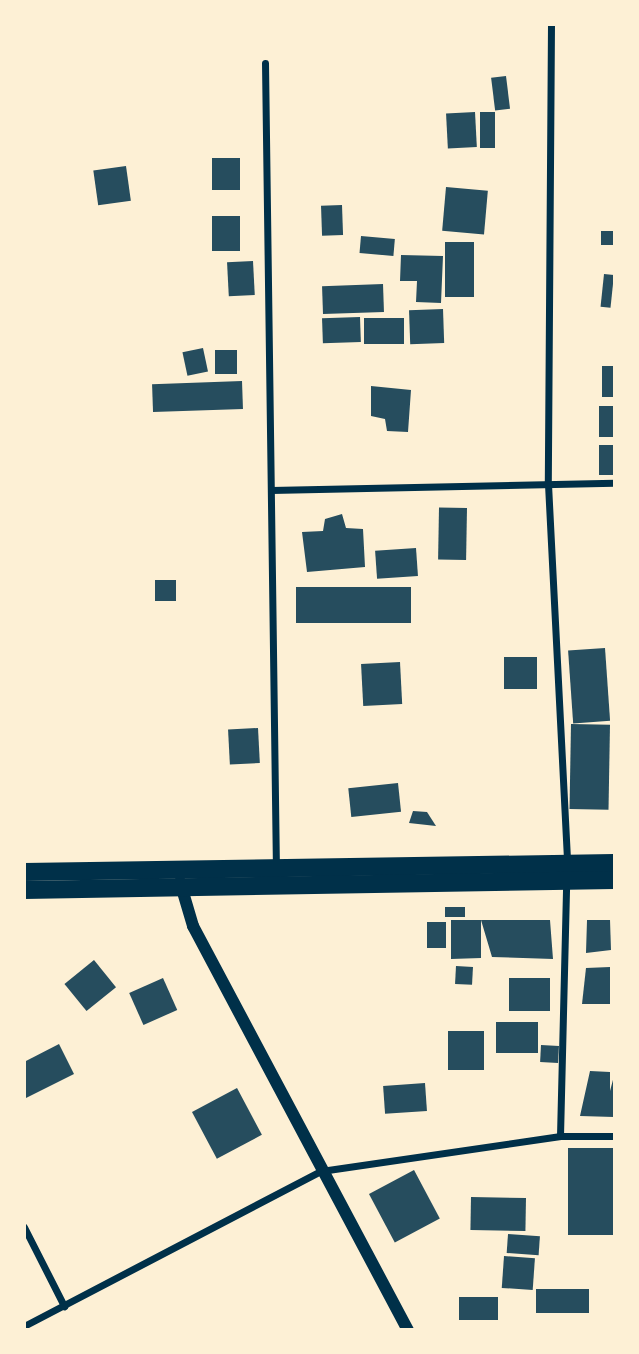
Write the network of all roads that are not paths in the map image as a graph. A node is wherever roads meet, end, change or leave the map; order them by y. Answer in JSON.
{"nodes":[{"id":1,"x":551,"y":24,"type":"edge"},
{"id":2,"x":265,"y":63,"type":"dead end"},
{"id":3,"x":614,"y":483,"type":"edge"},
{"id":4,"x":548,"y":484,"type":"junction"},
{"id":5,"x":271,"y":490,"type":"junction"},
{"id":6,"x":614,"y":863,"type":"edge"},
{"id":7,"x":276,"y":868,"type":"junction"},
{"id":8,"x":178,"y":871,"type":"junction"},
{"id":9,"x":567,"y":871,"type":"junction"},
{"id":10,"x":24,"y":872,"type":"edge"},
{"id":11,"x":614,"y":880,"type":"edge"},
{"id":12,"x":24,"y":890,"type":"edge"},
{"id":13,"x":181,"y":890,"type":"junction"},
{"id":14,"x":560,"y":1136,"type":"junction"},
{"id":15,"x":614,"y":1136,"type":"edge"},
{"id":16,"x":321,"y":1171,"type":"junction"},
{"id":17,"x":24,"y":1227,"type":"edge"},
{"id":18,"x":64,"y":1306,"type":"junction"},
{"id":19,"x":24,"y":1326,"type":"edge"},
{"id":20,"x":408,"y":1329,"type":"edge"}],
"edges":[{"from":1,"to":4,"type":"street"},
{"from":2,"to":5,"type":"street"},
{"from":3,"to":4,"type":"street"},
{"from":4,"to":5,"type":"street"},
{"from":4,"to":9,"type":"street"},
{"from":5,"to":7,"type":"street"},
{"from":6,"to":9,"type":"main road"},
{"from":7,"to":8,"type":"main road"},
{"from":7,"to":9,"type":"main road"},
{"from":8,"to":10,"type":"main road"},
{"from":8,"to":13,"type":"street"},
{"from":9,"to":11,"type":"main road"},
{"from":9,"to":13,"type":"main road"},
{"from":9,"to":14,"type":"street"},
{"from":12,"to":13,"type":"main road"},
{"from":13,"to":16,"type":"street"},
{"from":14,"to":15,"type":"street"},
{"from":14,"to":16,"type":"street"},
{"from":16,"to":18,"type":"street"},
{"from":16,"to":20,"type":"street"},
{"from":17,"to":18,"type":"street"},
{"from":18,"to":19,"type":"street"}]}
